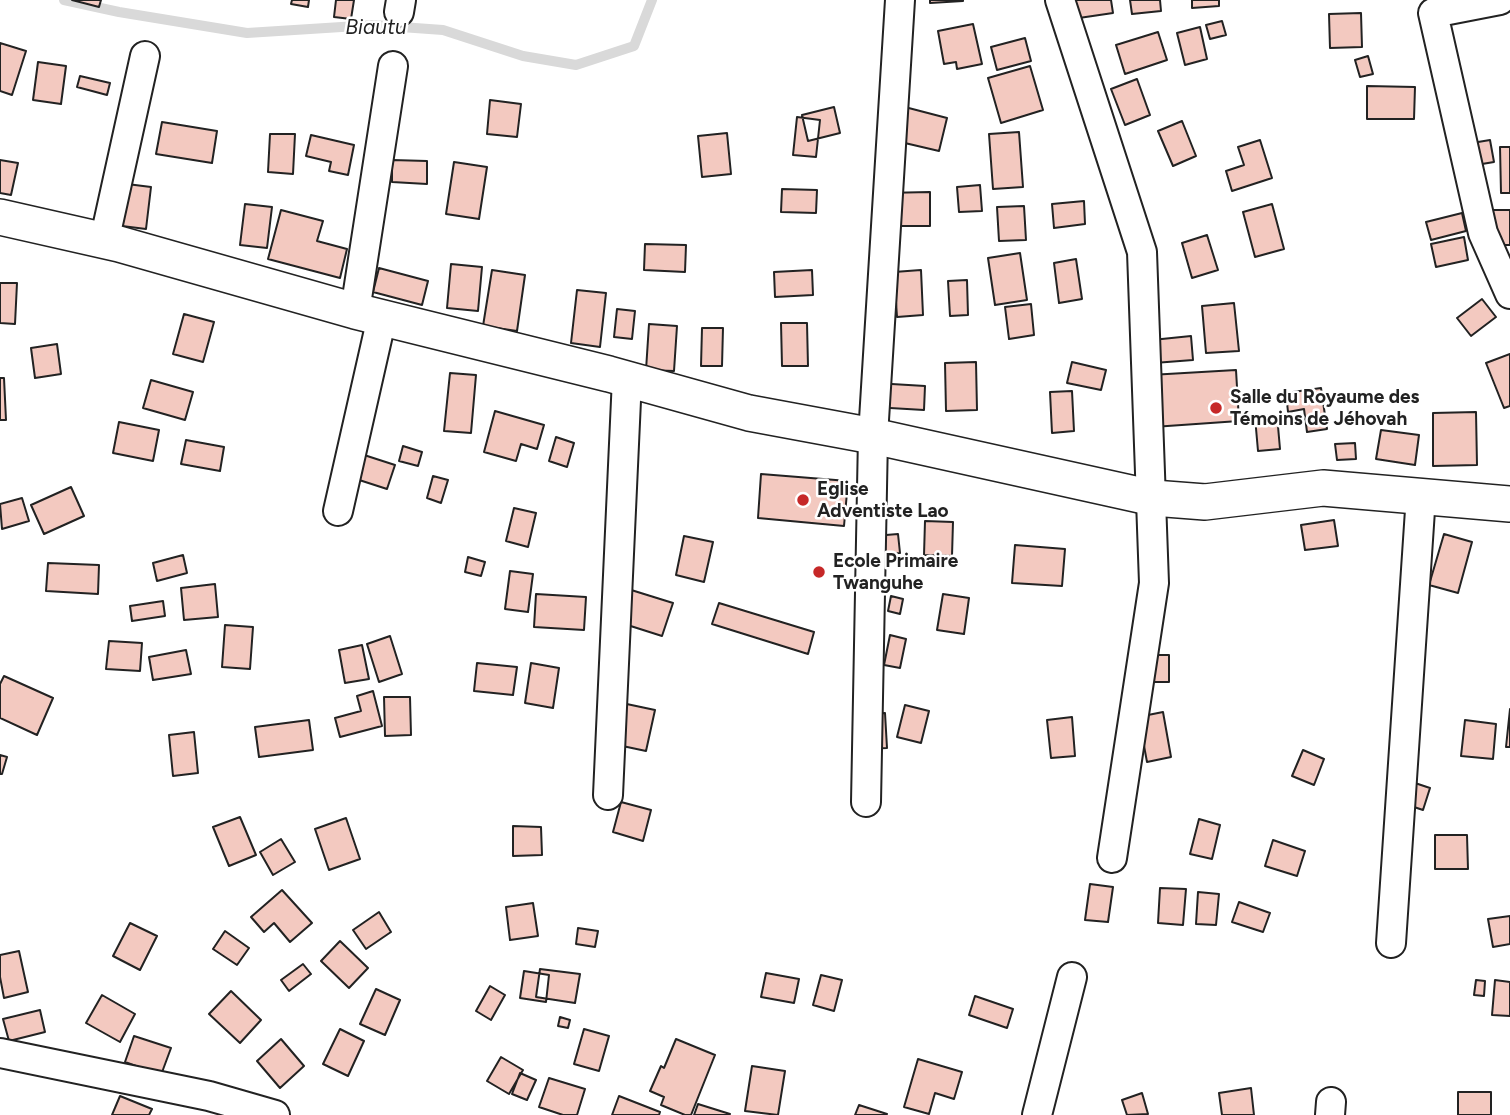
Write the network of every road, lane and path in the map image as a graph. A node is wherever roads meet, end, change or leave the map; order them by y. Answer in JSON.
{"nodes":[{"id":1,"x":900,"y":0,"type":"edge"},
{"id":2,"x":1060,"y":0,"type":"edge"},
{"id":3,"x":1500,"y":0,"type":"edge"},
{"id":4,"x":145,"y":57,"type":"dead end"},
{"id":5,"x":393,"y":66,"type":"dead end"},
{"id":6,"x":0,"y":217,"type":"edge"},
{"id":7,"x":104,"y":242,"type":"junction"},
{"id":8,"x":1510,"y":294,"type":"edge"},
{"id":9,"x":369,"y":314,"type":"junction"},
{"id":10,"x":627,"y":378,"type":"junction"},
{"id":11,"x":873,"y":436,"type":"junction"},
{"id":12,"x":1421,"y":495,"type":"junction"},
{"id":13,"x":1153,"y":498,"type":"junction"},
{"id":14,"x":1510,"y":504,"type":"edge"},
{"id":15,"x":338,"y":511,"type":"dead end"},
{"id":16,"x":608,"y":795,"type":"dead end"},
{"id":17,"x":866,"y":802,"type":"dead end"},
{"id":18,"x":1112,"y":858,"type":"dead end"},
{"id":19,"x":1391,"y":943,"type":"dead end"},
{"id":20,"x":1072,"y":977,"type":"dead end"},
{"id":21,"x":0,"y":1053,"type":"edge"},
{"id":22,"x":275,"y":1115,"type":"edge"},
{"id":23,"x":1037,"y":1115,"type":"edge"}],
"edges":[{"from":1,"to":11,"type":"street"},
{"from":2,"to":13,"type":"street"},
{"from":3,"to":8,"type":"street"},
{"from":4,"to":7,"type":"street"},
{"from":5,"to":9,"type":"street"},
{"from":6,"to":7,"type":"street"},
{"from":7,"to":9,"type":"street"},
{"from":9,"to":10,"type":"street"},
{"from":9,"to":15,"type":"street"},
{"from":10,"to":11,"type":"street"},
{"from":10,"to":16,"type":"street"},
{"from":11,"to":13,"type":"street"},
{"from":11,"to":17,"type":"street"},
{"from":12,"to":13,"type":"street"},
{"from":12,"to":14,"type":"street"},
{"from":12,"to":19,"type":"street"},
{"from":13,"to":18,"type":"street"},
{"from":20,"to":23,"type":"street"},
{"from":21,"to":22,"type":"street"}]}
